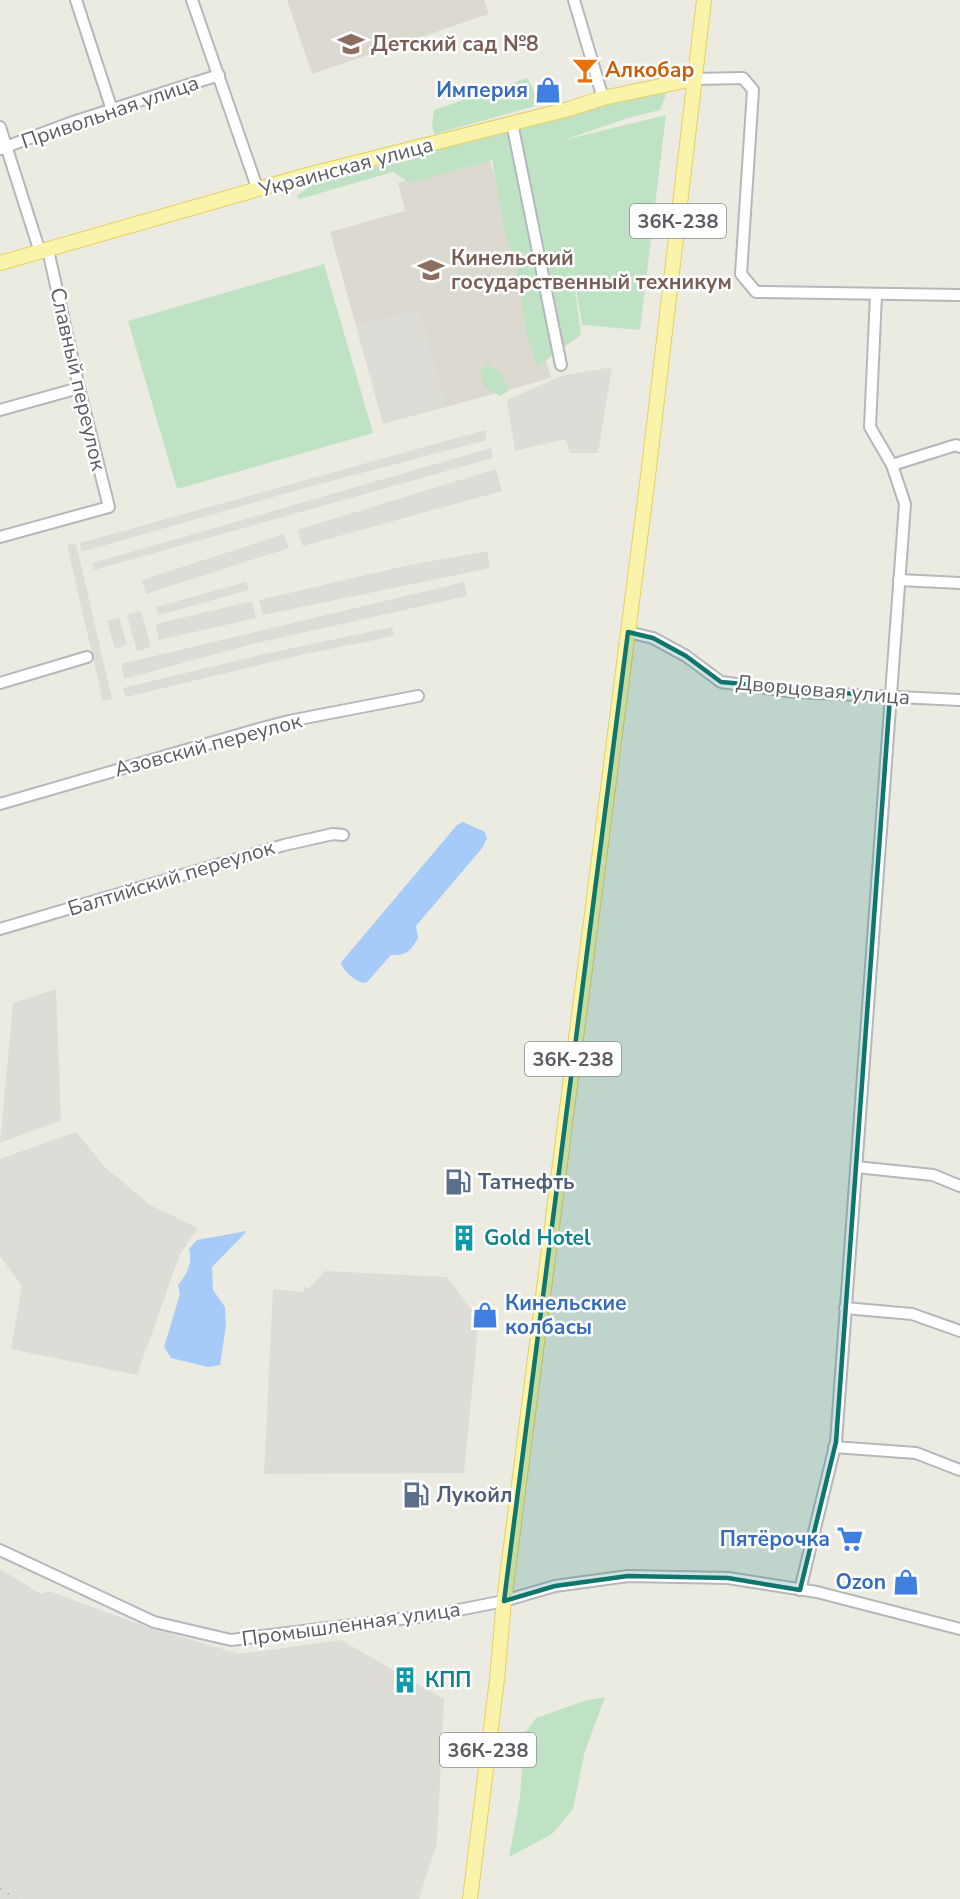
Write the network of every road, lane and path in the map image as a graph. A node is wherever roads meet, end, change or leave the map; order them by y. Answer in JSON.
{"nodes":[{"id":1,"x":76,"y":0,"type":"edge"},
{"id":2,"x":192,"y":0,"type":"edge"},
{"id":3,"x":574,"y":0,"type":"edge"},
{"id":4,"x":704,"y":0,"type":"edge"},
{"id":5,"x":219,"y":75,"type":"junction"},
{"id":6,"x":694,"y":79,"type":"junction"},
{"id":7,"x":603,"y":98,"type":"junction"},
{"id":8,"x":112,"y":110,"type":"junction"},
{"id":9,"x":512,"y":123,"type":"junction"},
{"id":10,"x":0,"y":127,"type":"edge"},
{"id":11,"x":3,"y":148,"type":"edge"},
{"id":12,"x":258,"y":190,"type":"junction"},
{"id":13,"x":44,"y":251,"type":"junction"},
{"id":14,"x":0,"y":263,"type":"edge"},
{"id":15,"x":876,"y":295,"type":"junction"},
{"id":16,"x":960,"y":295,"type":"edge"},
{"id":17,"x":561,"y":365,"type":"dead end"},
{"id":18,"x":79,"y":388,"type":"junction"},
{"id":19,"x":0,"y":410,"type":"edge"},
{"id":20,"x":960,"y":447,"type":"edge"},
{"id":21,"x":892,"y":465,"type":"junction"},
{"id":22,"x":0,"y":537,"type":"edge"},
{"id":23,"x":899,"y":580,"type":"junction"},
{"id":24,"x":960,"y":582,"type":"edge"},
{"id":25,"x":628,"y":632,"type":"junction"},
{"id":26,"x":87,"y":657,"type":"dead end"},
{"id":27,"x":0,"y":683,"type":"edge"},
{"id":28,"x":418,"y":696,"type":"dead end"},
{"id":29,"x":891,"y":697,"type":"junction"},
{"id":30,"x":960,"y":700,"type":"edge"},
{"id":31,"x":0,"y":804,"type":"edge"},
{"id":32,"x":343,"y":835,"type":"dead end"},
{"id":33,"x":0,"y":929,"type":"edge"},
{"id":34,"x":856,"y":1167,"type":"junction"},
{"id":35,"x":960,"y":1186,"type":"edge"},
{"id":36,"x":845,"y":1308,"type":"junction"},
{"id":37,"x":960,"y":1331,"type":"edge"},
{"id":38,"x":834,"y":1447,"type":"junction"},
{"id":39,"x":960,"y":1470,"type":"edge"},
{"id":40,"x":0,"y":1550,"type":"edge"},
{"id":41,"x":800,"y":1590,"type":"junction"},
{"id":42,"x":504,"y":1601,"type":"junction"},
{"id":43,"x":960,"y":1629,"type":"edge"},
{"id":44,"x":470,"y":1899,"type":"edge"}],
"edges":[{"from":1,"to":8,"type":"street"},
{"from":2,"to":5,"type":"street"},
{"from":3,"to":7,"type":"street"},
{"from":4,"to":6,"type":"main road","number":"36К-238"},
{"from":5,"to":8,"type":"street","name":"Привольная улица"},
{"from":5,"to":12,"type":"street"},
{"from":6,"to":7,"type":"main road","name":"Украинская улица"},
{"from":6,"to":15,"type":"street"},
{"from":6,"to":25,"type":"main road","number":"36К-238"},
{"from":7,"to":9,"type":"main road","name":"Украинская улица"},
{"from":8,"to":11,"type":"street","name":"Привольная улица"},
{"from":9,"to":12,"type":"main road","name":"Украинская улица"},
{"from":9,"to":17,"type":"street"},
{"from":10,"to":11,"type":"street","name":"Славный переулок"},
{"from":11,"to":13,"type":"street","name":"Славный переулок"},
{"from":12,"to":13,"type":"main road","name":"Украинская улица"},
{"from":13,"to":14,"type":"main road","name":"Украинская улица"},
{"from":13,"to":18,"type":"street","name":"Славный переулок"},
{"from":15,"to":16,"type":"street"},
{"from":15,"to":21,"type":"street"},
{"from":18,"to":19,"type":"street"},
{"from":18,"to":22,"type":"street","name":"Славный переулок"},
{"from":20,"to":21,"type":"street"},
{"from":21,"to":23,"type":"street"},
{"from":23,"to":24,"type":"street"},
{"from":23,"to":29,"type":"street"},
{"from":25,"to":29,"type":"street","name":"Дворцовая улица"},
{"from":25,"to":42,"type":"main road","number":"36К-238"},
{"from":26,"to":27,"type":"street"},
{"from":28,"to":31,"type":"street","name":"Азовский переулок"},
{"from":29,"to":30,"type":"street","name":"Дворцовая улица"},
{"from":29,"to":34,"type":"street"},
{"from":32,"to":33,"type":"street","name":"Балтийский переулок"},
{"from":34,"to":35,"type":"street"},
{"from":34,"to":36,"type":"street"},
{"from":36,"to":37,"type":"street"},
{"from":36,"to":38,"type":"street"},
{"from":38,"to":39,"type":"street"},
{"from":38,"to":41,"type":"street"},
{"from":40,"to":42,"type":"street","name":"Промышленная улица"},
{"from":41,"to":42,"type":"street","name":"Промышленная улица"},
{"from":41,"to":43,"type":"street","name":"Промышленная улица"},
{"from":42,"to":44,"type":"main road","number":"36К-238"}]}
